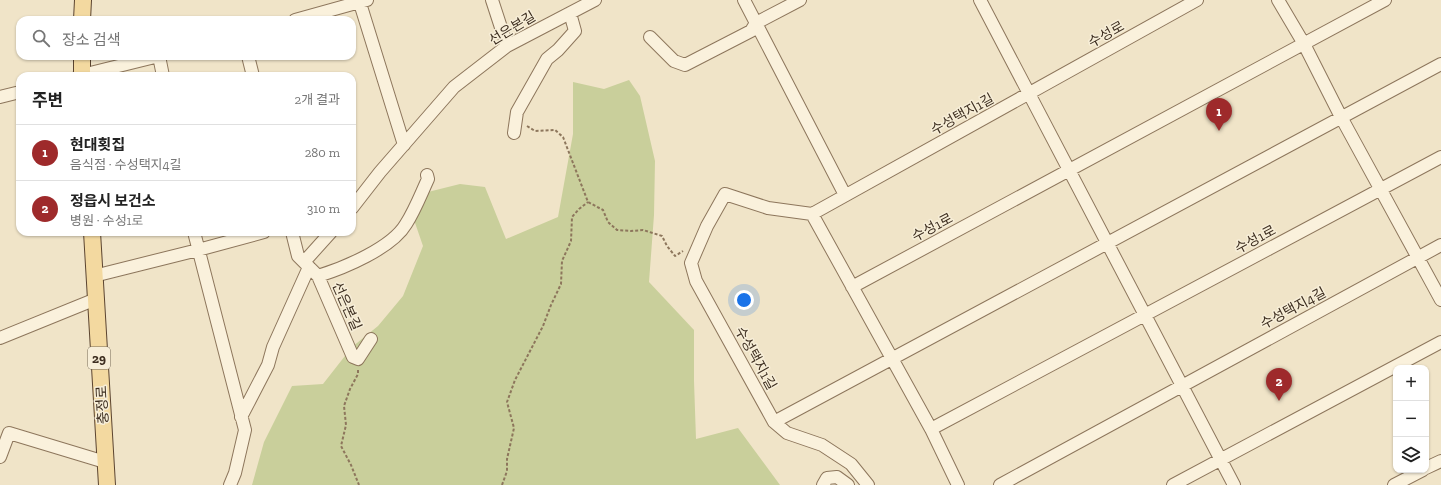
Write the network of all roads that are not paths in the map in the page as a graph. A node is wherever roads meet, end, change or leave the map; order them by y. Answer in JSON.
{"nodes":[{"id":1,"x":82,"y":0,"type":"edge"},
{"id":2,"x":492,"y":0,"type":"edge"},
{"id":3,"x":595,"y":0,"type":"edge"},
{"id":4,"x":744,"y":0,"type":"edge"},
{"id":5,"x":800,"y":0,"type":"edge"},
{"id":6,"x":980,"y":0,"type":"edge"},
{"id":7,"x":1197,"y":0,"type":"edge"},
{"id":8,"x":1278,"y":0,"type":"edge"},
{"id":9,"x":1386,"y":0,"type":"edge"},
{"id":10,"x":362,"y":1,"type":"edge"},
{"id":11,"x":570,"y":13,"type":"junction"},
{"id":12,"x":82,"y":16,"type":"edge"},
{"id":13,"x":309,"y":16,"type":"edge"},
{"id":14,"x":756,"y":22,"type":"junction"},
{"id":15,"x":650,"y":37,"type":"dead end"},
{"id":16,"x":1304,"y":44,"type":"junction"},
{"id":17,"x":506,"y":46,"type":"junction"},
{"id":18,"x":82,"y":60,"type":"edge"},
{"id":19,"x":143,"y":60,"type":"edge"},
{"id":20,"x":160,"y":60,"type":"edge"},
{"id":21,"x":249,"y":60,"type":"edge"},
{"id":22,"x":1441,"y":64,"type":"edge"},
{"id":23,"x":80,"y":72,"type":"edge"},
{"id":24,"x":96,"y":72,"type":"edge"},
{"id":25,"x":162,"y":72,"type":"edge"},
{"id":26,"x":252,"y":72,"type":"edge"},
{"id":27,"x":16,"y":93,"type":"edge"},
{"id":28,"x":1029,"y":94,"type":"junction"},
{"id":29,"x":0,"y":97,"type":"edge"},
{"id":30,"x":1341,"y":117,"type":"junction"},
{"id":31,"x":514,"y":133,"type":"dead end"},
{"id":32,"x":404,"y":145,"type":"junction"},
{"id":33,"x":1441,"y":157,"type":"edge"},
{"id":34,"x":1069,"y":170,"type":"junction"},
{"id":35,"x":428,"y":175,"type":"dead end"},
{"id":36,"x":1380,"y":189,"type":"junction"},
{"id":37,"x":845,"y":195,"type":"junction"},
{"id":38,"x":356,"y":203,"type":"edge"},
{"id":39,"x":812,"y":214,"type":"junction"},
{"id":40,"x":92,"y":236,"type":"edge"},
{"id":41,"x":195,"y":236,"type":"edge"},
{"id":42,"x":249,"y":236,"type":"edge"},
{"id":43,"x":293,"y":236,"type":"edge"},
{"id":44,"x":328,"y":236,"type":"edge"},
{"id":45,"x":1107,"y":243,"type":"junction"},
{"id":46,"x":1441,"y":245,"type":"edge"},
{"id":47,"x":198,"y":250,"type":"junction"},
{"id":48,"x":1419,"y":257,"type":"junction"},
{"id":49,"x":307,"y":265,"type":"junction"},
{"id":50,"x":94,"y":276,"type":"junction"},
{"id":51,"x":318,"y":276,"type":"junction"},
{"id":52,"x":852,"y":287,"type":"junction"},
{"id":53,"x":96,"y":299,"type":"junction"},
{"id":54,"x":1441,"y":300,"type":"edge"},
{"id":55,"x":1145,"y":315,"type":"junction"},
{"id":56,"x":0,"y":338,"type":"edge"},
{"id":57,"x":371,"y":339,"type":"dead end"},
{"id":58,"x":1441,"y":342,"type":"edge"},
{"id":59,"x":892,"y":359,"type":"junction"},
{"id":60,"x":1182,"y":386,"type":"junction"},
{"id":61,"x":241,"y":417,"type":"junction"},
{"id":62,"x":774,"y":422,"type":"junction"},
{"id":63,"x":931,"y":429,"type":"junction"},
{"id":64,"x":5,"y":431,"type":"edge"},
{"id":65,"x":0,"y":457,"type":"edge"},
{"id":66,"x":1221,"y":459,"type":"junction"},
{"id":67,"x":1441,"y":461,"type":"edge"},
{"id":68,"x":105,"y":462,"type":"junction"},
{"id":69,"x":1429,"y":467,"type":"edge"},
{"id":70,"x":1417,"y":473,"type":"edge"},
{"id":71,"x":107,"y":485,"type":"edge"},
{"id":72,"x":230,"y":485,"type":"edge"},
{"id":73,"x":823,"y":485,"type":"edge"},
{"id":74,"x":848,"y":485,"type":"edge"},
{"id":75,"x":868,"y":485,"type":"edge"},
{"id":76,"x":958,"y":485,"type":"edge"},
{"id":77,"x":1000,"y":485,"type":"edge"},
{"id":78,"x":1173,"y":485,"type":"edge"},
{"id":79,"x":1234,"y":485,"type":"edge"},
{"id":80,"x":1394,"y":485,"type":"edge"}],
"edges":[{"from":1,"to":12,"type":"main road"},
{"from":2,"to":17,"type":"street"},
{"from":3,"to":11,"type":"street","name":"선은본길"},
{"from":4,"to":14,"type":"street"},
{"from":5,"to":14,"type":"street"},
{"from":6,"to":28,"type":"street"},
{"from":7,"to":28,"type":"street","name":"수성로"},
{"from":8,"to":16,"type":"street"},
{"from":9,"to":16,"type":"street"},
{"from":10,"to":13,"type":"street"},
{"from":10,"to":32,"type":"street"},
{"from":11,"to":17,"type":"street","name":"선은본길"},
{"from":11,"to":31,"type":"street"},
{"from":14,"to":15,"type":"street"},
{"from":14,"to":37,"type":"street"},
{"from":16,"to":30,"type":"street"},
{"from":16,"to":34,"type":"street"},
{"from":17,"to":32,"type":"street","name":"선은본길"},
{"from":18,"to":23,"type":"main road"},
{"from":19,"to":24,"type":"street"},
{"from":20,"to":25,"type":"street"},
{"from":21,"to":26,"type":"street"},
{"from":22,"to":30,"type":"street"},
{"from":27,"to":29,"type":"street"},
{"from":28,"to":34,"type":"street"},
{"from":28,"to":37,"type":"street","name":"수성택지1길"},
{"from":30,"to":36,"type":"street"},
{"from":30,"to":45,"type":"street"},
{"from":32,"to":38,"type":"street","name":"선은본길"},
{"from":33,"to":36,"type":"street"},
{"from":34,"to":45,"type":"street"},
{"from":34,"to":52,"type":"street","name":"수성1로"},
{"from":35,"to":51,"type":"street","name":"선은본길"},
{"from":36,"to":48,"type":"street"},
{"from":36,"to":55,"type":"street","name":"수성1로"},
{"from":37,"to":39,"type":"street","name":"수성택지1길"},
{"from":39,"to":52,"type":"street"},
{"from":39,"to":62,"type":"street","name":"수성택지1길"},
{"from":40,"to":50,"type":"main road","name":"충정로","number":"29"},
{"from":41,"to":47,"type":"street"},
{"from":42,"to":47,"type":"street"},
{"from":43,"to":49,"type":"street"},
{"from":44,"to":49,"type":"street"},
{"from":45,"to":55,"type":"street"},
{"from":45,"to":59,"type":"street"},
{"from":46,"to":48,"type":"street","name":"수성택지4길"},
{"from":47,"to":50,"type":"street"},
{"from":47,"to":61,"type":"street"},
{"from":48,"to":54,"type":"street"},
{"from":48,"to":60,"type":"street","name":"수성택지4길"},
{"from":49,"to":51,"type":"street"},
{"from":49,"to":61,"type":"street"},
{"from":50,"to":53,"type":"main road","name":"충정로","number":"29"},
{"from":51,"to":57,"type":"street","name":"선은본길"},
{"from":52,"to":59,"type":"street"},
{"from":53,"to":56,"type":"street"},
{"from":53,"to":68,"type":"main road","name":"충정로","number":"29"},
{"from":55,"to":60,"type":"street"},
{"from":55,"to":63,"type":"street","name":"수성1로"},
{"from":58,"to":66,"type":"street"},
{"from":59,"to":62,"type":"street"},
{"from":59,"to":63,"type":"street"},
{"from":60,"to":66,"type":"street"},
{"from":60,"to":77,"type":"street"},
{"from":61,"to":72,"type":"street"},
{"from":62,"to":75,"type":"street","name":"수성택지1길"},
{"from":63,"to":76,"type":"street"},
{"from":64,"to":65,"type":"street"},
{"from":64,"to":68,"type":"street"},
{"from":66,"to":78,"type":"street"},
{"from":66,"to":79,"type":"street"},
{"from":67,"to":69,"type":"street"},
{"from":68,"to":71,"type":"main road","name":"충정로","number":"29"},
{"from":70,"to":80,"type":"street"},
{"from":73,"to":74,"type":"street"}]}
